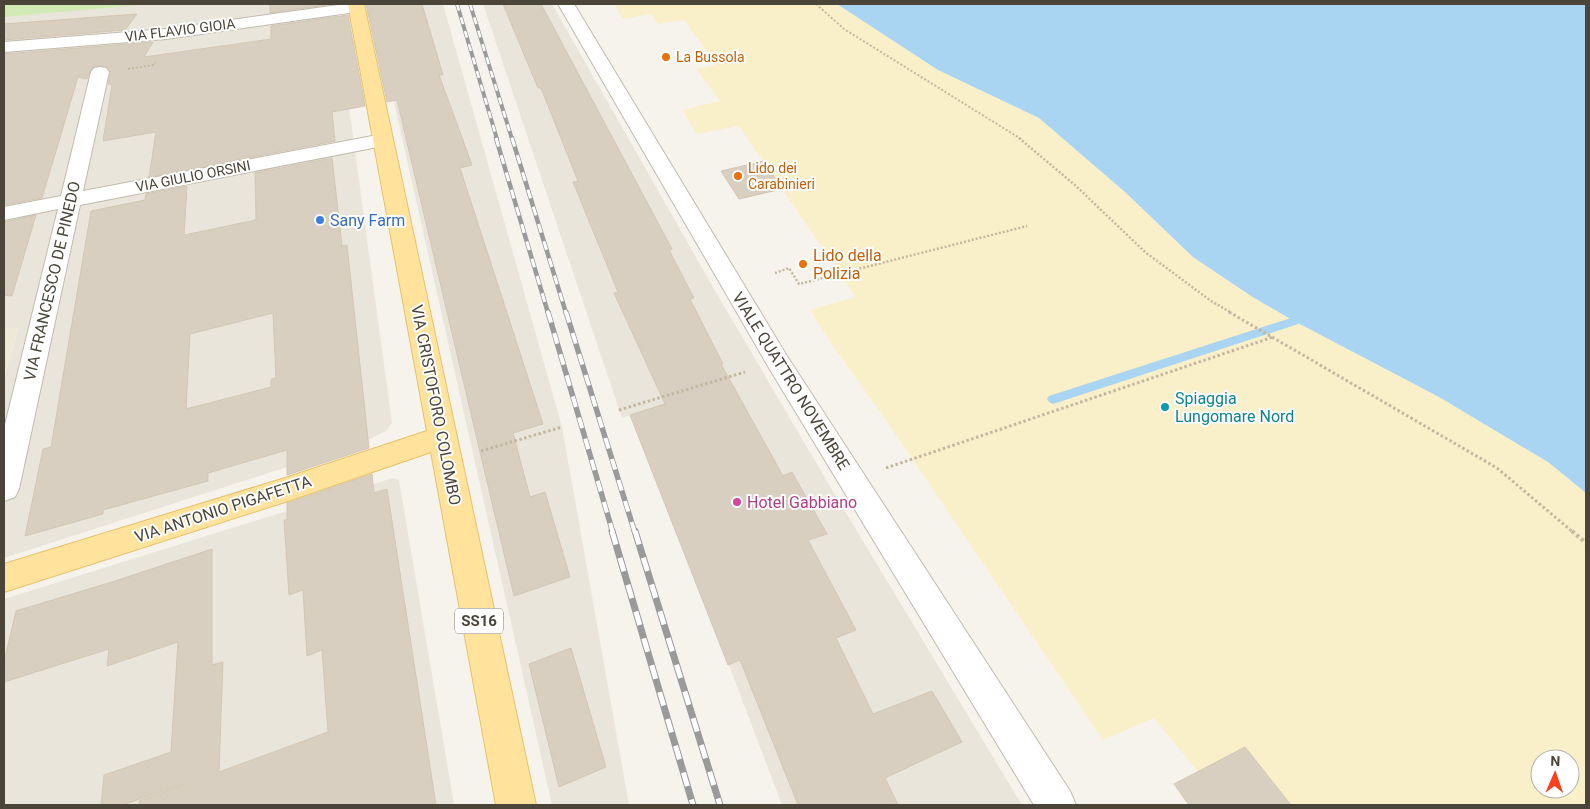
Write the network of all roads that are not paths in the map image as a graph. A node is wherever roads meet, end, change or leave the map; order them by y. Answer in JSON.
{"nodes":[{"id":1,"x":566,"y":4,"type":"edge"},
{"id":2,"x":356,"y":5,"type":"edge"},
{"id":3,"x":4,"y":47,"type":"edge"},
{"id":4,"x":100,"y":72,"type":"dead end"},
{"id":5,"x":383,"y":140,"type":"junction"},
{"id":6,"x":71,"y":200,"type":"junction"},
{"id":7,"x":4,"y":213,"type":"edge"},
{"id":8,"x":443,"y":437,"type":"junction"},
{"id":9,"x":4,"y":489,"type":"edge"},
{"id":10,"x":4,"y":578,"type":"edge"},
{"id":11,"x":516,"y":805,"type":"edge"},
{"id":12,"x":1056,"y":805,"type":"edge"}],
"edges":[{"from":1,"to":12,"type":"street","name":"VIALE QUATTRO NOVEMBRE"},
{"from":2,"to":3,"type":"street","name":"VIA FLAVIO GIOIA"},
{"from":2,"to":5,"type":"main road","name":"VIA CRISTOFORO COLOMBO","number":"SS16"},
{"from":4,"to":6,"type":"street","name":"VIA FRANCESCO DE PINEDO"},
{"from":5,"to":6,"type":"street","name":"VIA GIULIO ORSINI"},
{"from":5,"to":8,"type":"main road","name":"VIA CRISTOFORO COLOMBO","number":"SS16"},
{"from":6,"to":7,"type":"street","name":"VIA GIULIO ORSINI"},
{"from":6,"to":9,"type":"street","name":"VIA FRANCESCO DE PINEDO"},
{"from":8,"to":10,"type":"main road","name":"VIA ANTONIO PIGAFETTA"},
{"from":8,"to":11,"type":"main road","name":"VIA CRISTOFORO COLOMBO","number":"SS16"}]}
